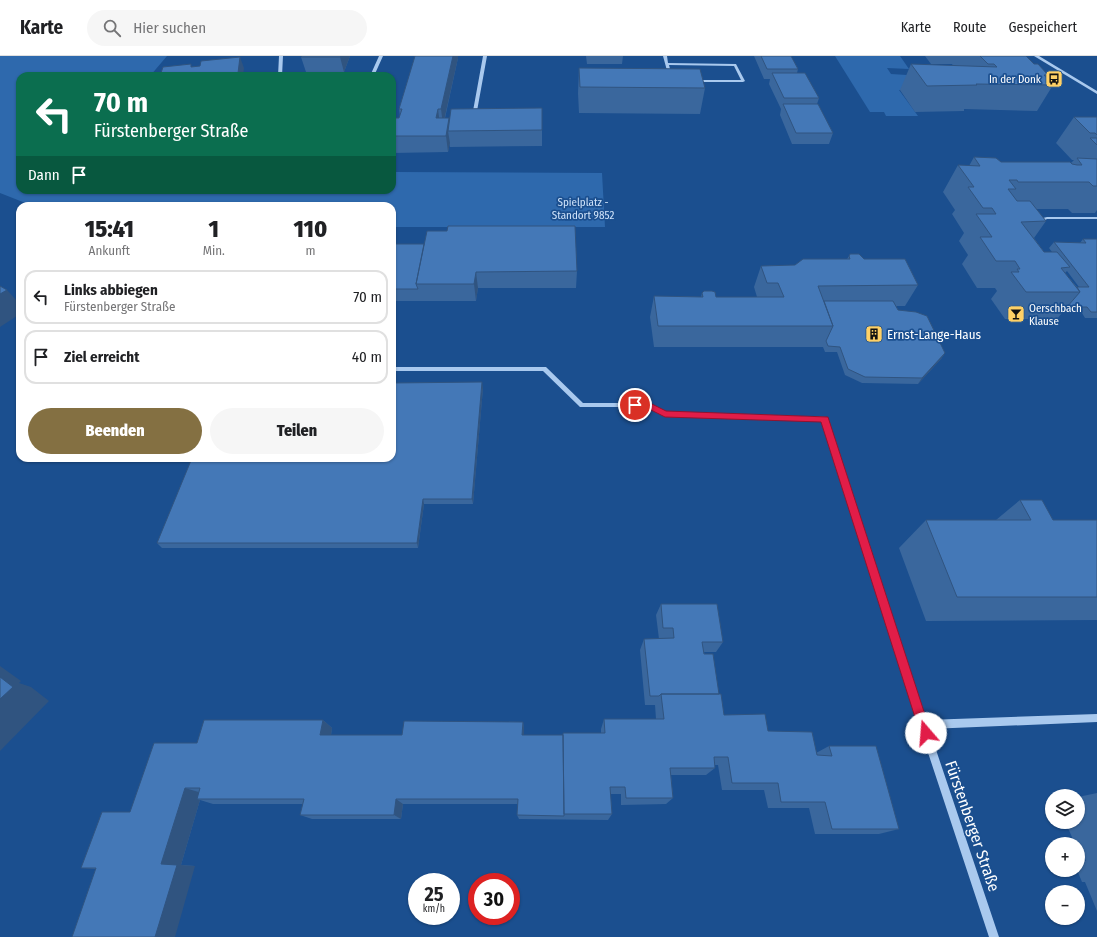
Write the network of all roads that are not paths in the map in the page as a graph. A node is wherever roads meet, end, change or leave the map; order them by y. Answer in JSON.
{"nodes":[{"id":1,"x":281,"y":56,"type":"edge"},
{"id":2,"x":381,"y":56,"type":"edge"},
{"id":3,"x":485,"y":56,"type":"edge"},
{"id":4,"x":665,"y":56,"type":"edge"},
{"id":5,"x":1036,"y":56,"type":"edge"},
{"id":6,"x":667,"y":64,"type":"junction"},
{"id":7,"x":280,"y":72,"type":"edge"},
{"id":8,"x":374,"y":72,"type":"edge"},
{"id":9,"x":671,"y":81,"type":"edge"},
{"id":10,"x":695,"y":81,"type":"edge"},
{"id":11,"x":1097,"y":93,"type":"edge"},
{"id":12,"x":475,"y":111,"type":"edge"},
{"id":13,"x":1097,"y":218,"type":"edge"},
{"id":14,"x":1033,"y":226,"type":"edge"},
{"id":15,"x":396,"y":369,"type":"edge"},
{"id":16,"x":1097,"y":718,"type":"edge"},
{"id":17,"x":923,"y":725,"type":"junction"},
{"id":18,"x":994,"y":937,"type":"edge"}],
"edges":[{"from":1,"to":7,"type":"street"},
{"from":2,"to":8,"type":"street"},
{"from":3,"to":12,"type":"street"},
{"from":4,"to":6,"type":"street"},
{"from":5,"to":11,"type":"street"},
{"from":6,"to":9,"type":"street"},
{"from":6,"to":10,"type":"street"},
{"from":13,"to":14,"type":"street"},
{"from":15,"to":17,"type":"street","name":"Fürstenberger Straße"},
{"from":16,"to":17,"type":"street"},
{"from":17,"to":18,"type":"street","name":"Fürstenberger Straße"}]}
